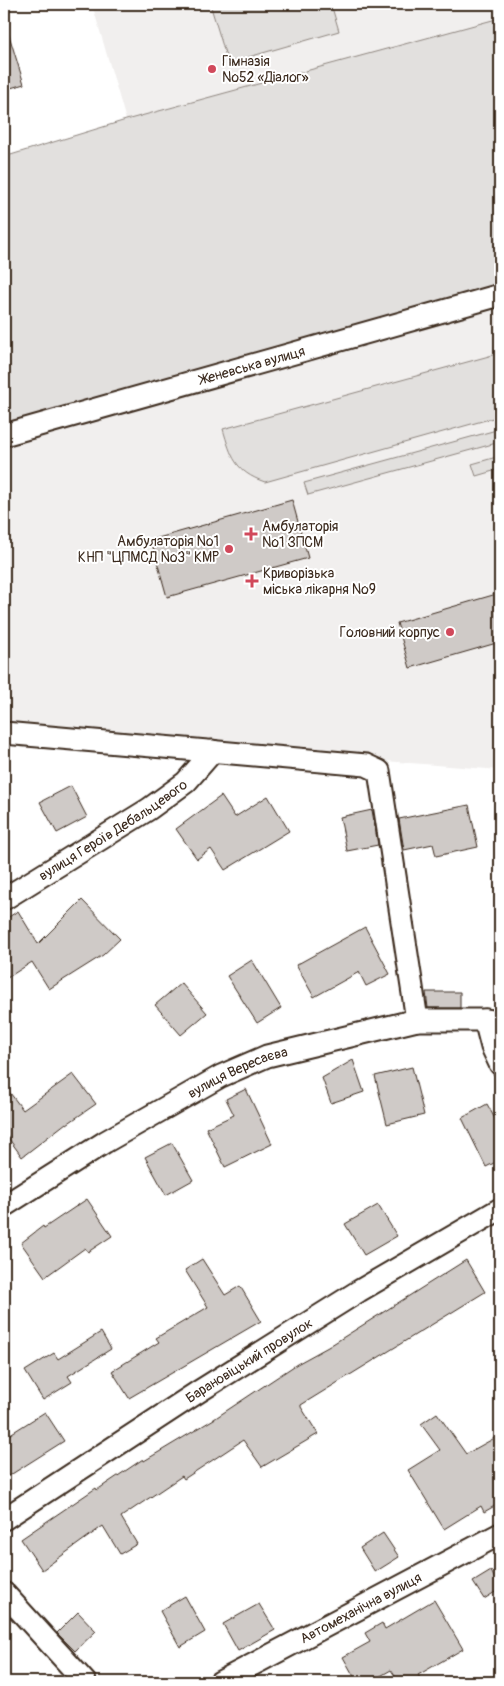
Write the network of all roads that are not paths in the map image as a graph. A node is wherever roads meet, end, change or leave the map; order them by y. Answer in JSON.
{"nodes":[{"id":1,"x":500,"y":295,"type":"edge"},
{"id":2,"x":4,"y":435,"type":"edge"},
{"id":3,"x":4,"y":733,"type":"edge"},
{"id":4,"x":213,"y":751,"type":"junction"},
{"id":5,"x":4,"y":899,"type":"edge"},
{"id":6,"x":417,"y":1020,"type":"junction"},
{"id":7,"x":492,"y":1021,"type":"edge"},
{"id":8,"x":500,"y":1064,"type":"edge"},
{"id":9,"x":4,"y":1206,"type":"edge"},
{"id":10,"x":500,"y":1209,"type":"edge"},
{"id":11,"x":4,"y":1519,"type":"edge"},
{"id":12,"x":500,"y":1534,"type":"edge"},
{"id":13,"x":4,"y":1594,"type":"edge"},
{"id":14,"x":85,"y":1682,"type":"edge"},
{"id":15,"x":220,"y":1682,"type":"edge"}],
"edges":[{"from":1,"to":2,"type":"street","name":"Женевська вулиця"},
{"from":3,"to":4,"type":"street"},
{"from":4,"to":5,"type":"street","name":"вулиця Героїв Дебальцевого"},
{"from":4,"to":6,"type":"street"},
{"from":6,"to":7,"type":"street","name":"вулиця Вересаєва"},
{"from":6,"to":9,"type":"street","name":"вулиця Вересаєва"},
{"from":7,"to":8,"type":"street"},
{"from":10,"to":11,"type":"street","name":"Барановіцький провулок"},
{"from":12,"to":15,"type":"street","name":"Автомеханічна вулиця"},
{"from":13,"to":14,"type":"street"}]}
